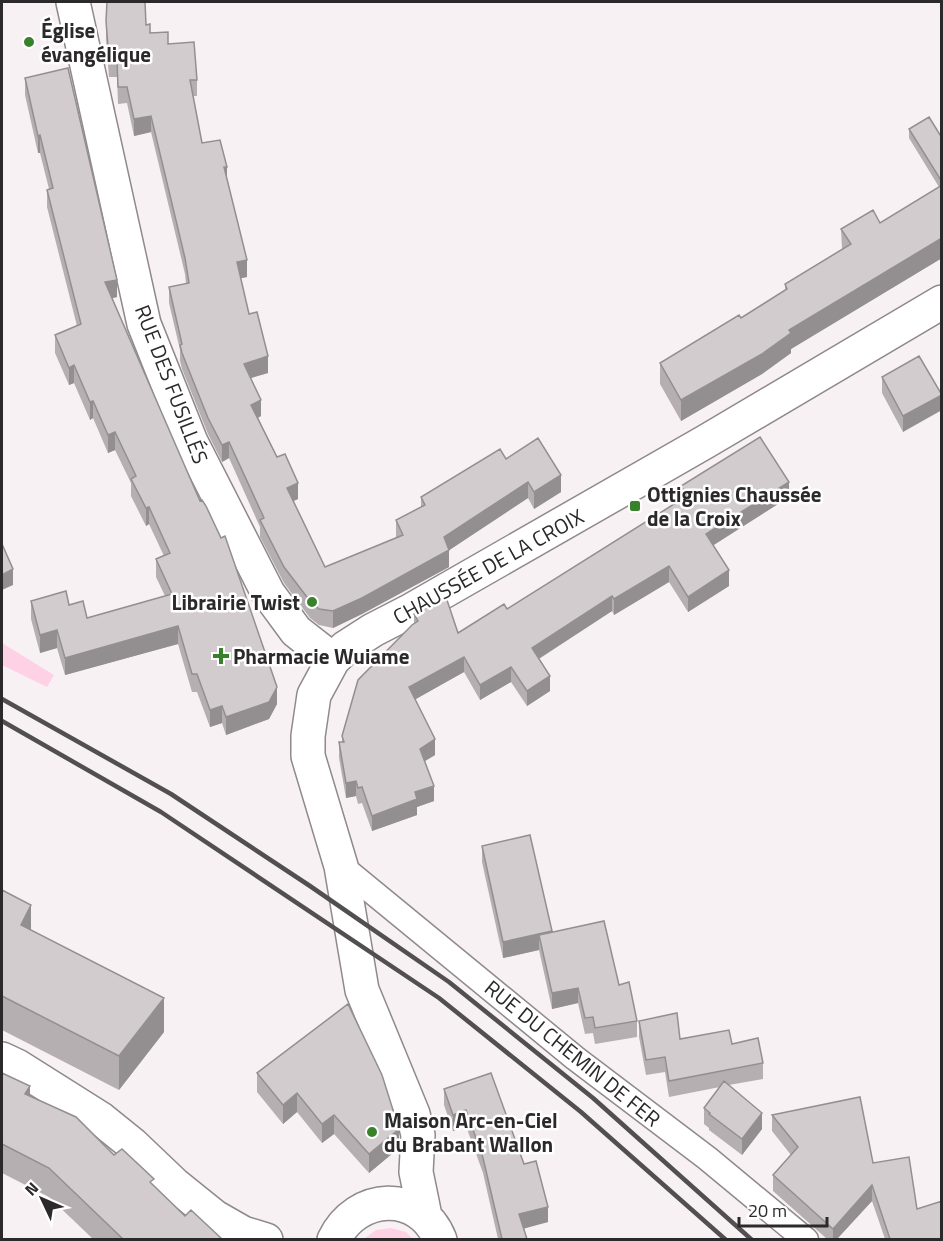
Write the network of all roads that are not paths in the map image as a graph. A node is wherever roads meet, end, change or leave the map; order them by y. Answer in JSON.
{"nodes":[{"id":1,"x":73,"y":2,"type":"edge"},
{"id":2,"x":942,"y":302,"type":"edge"},
{"id":3,"x":333,"y":660,"type":"junction"},
{"id":4,"x":341,"y":866,"type":"junction"},
{"id":5,"x":2,"y":1059,"type":"edge"},
{"id":6,"x":416,"y":1172,"type":"junction"},
{"id":7,"x":388,"y":1202,"type":"junction"},
{"id":8,"x":432,"y":1228,"type":"edge"},
{"id":9,"x":338,"y":1233,"type":"edge"},
{"id":10,"x":266,"y":1239,"type":"edge"},
{"id":11,"x":308,"y":1239,"type":"edge"},
{"id":12,"x":806,"y":1239,"type":"edge"}],
"edges":[{"from":1,"to":3,"type":"main road","name":"RUE DES FUSILLÉS"},
{"from":2,"to":3,"type":"main road","name":"CHAUSSÉE DE LA CROIX"},
{"from":3,"to":4,"type":"main road","name":"CHAUSSÉE DE LA CROIX"},
{"from":4,"to":6,"type":"main road","name":"CHAUSSÉE DE LA CROIX"},
{"from":4,"to":12,"type":"street","name":"RUE DU CHEMIN DE FER"},
{"from":5,"to":10,"type":"main road"},
{"from":6,"to":7,"type":"main road"},
{"from":6,"to":8,"type":"main road","name":"CHAUSSÉE DE LA CROIX"},
{"from":7,"to":8,"type":"main road"},
{"from":7,"to":9,"type":"main road"},
{"from":9,"to":11,"type":"main road"}]}
